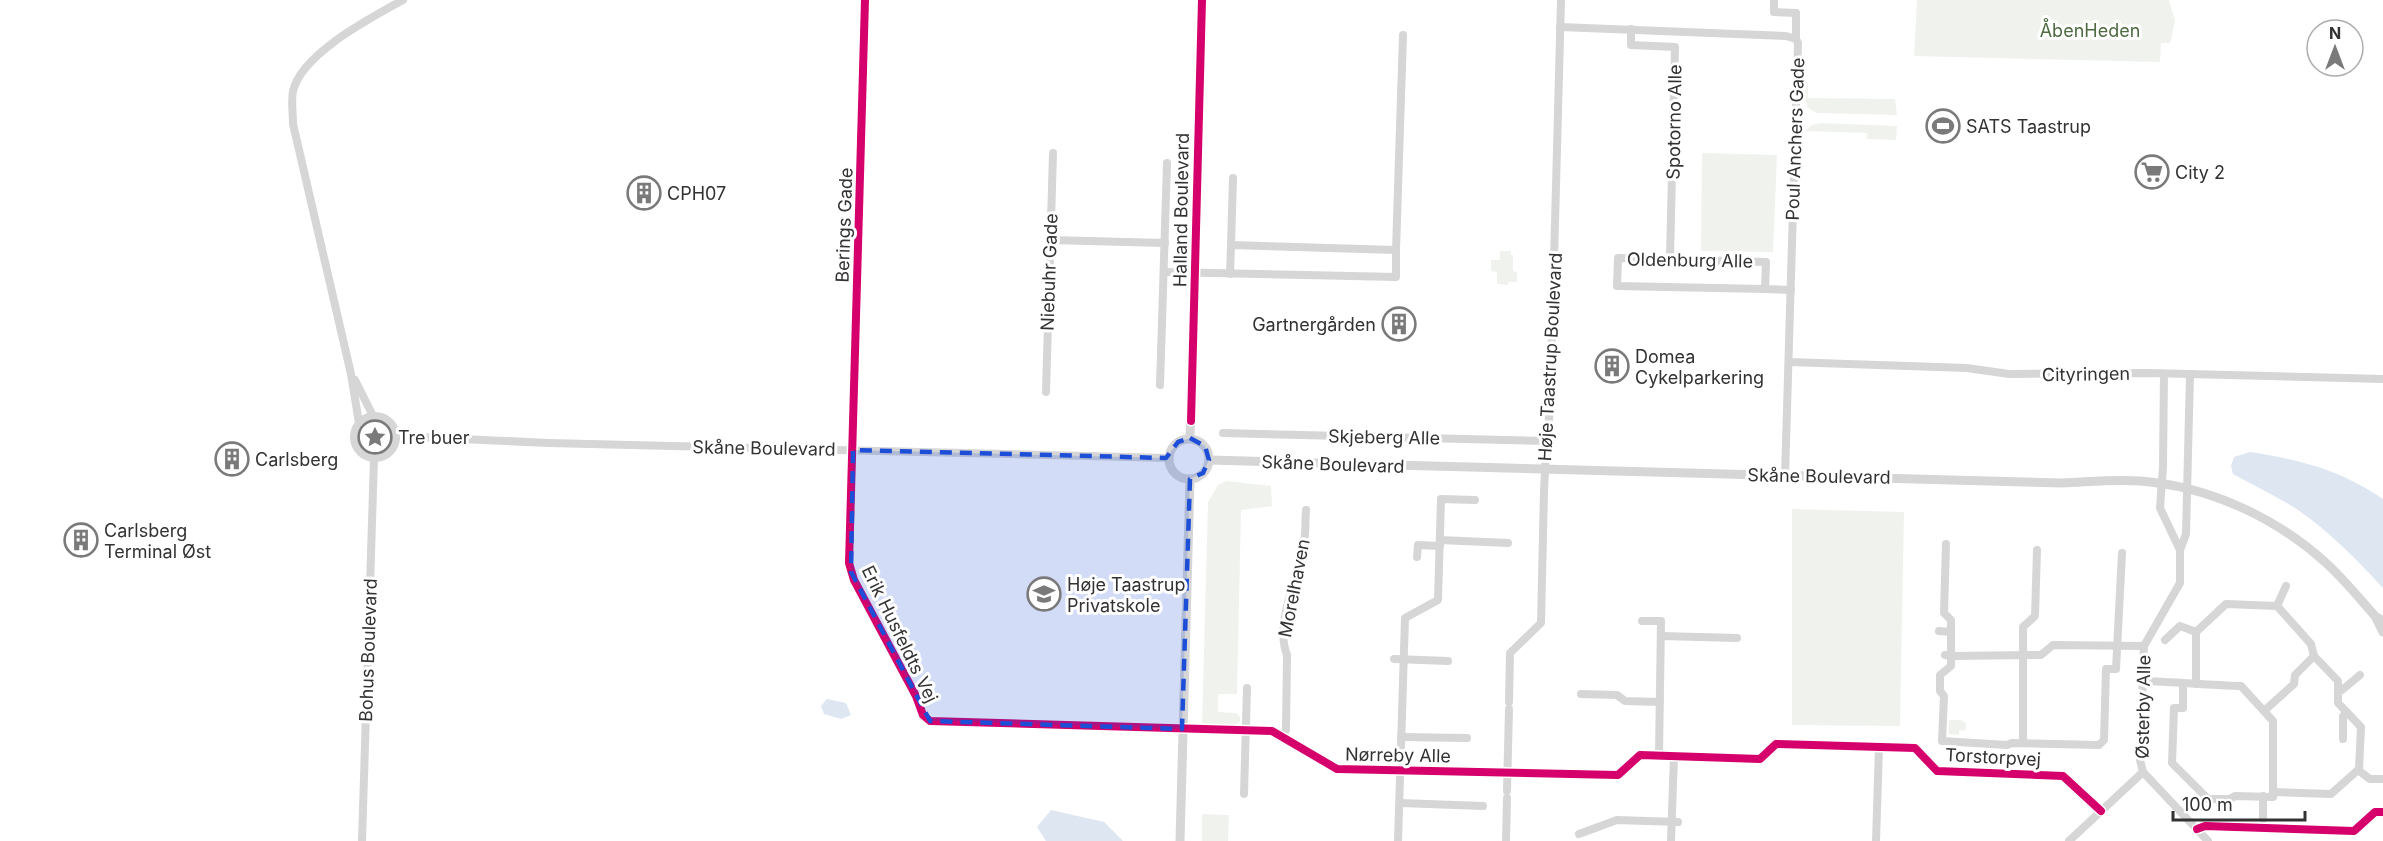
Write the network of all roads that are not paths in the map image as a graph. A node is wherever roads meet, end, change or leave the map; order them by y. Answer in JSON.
{"nodes":[{"id":1,"x":403,"y":0,"type":"edge"},
{"id":2,"x":865,"y":0,"type":"edge"},
{"id":3,"x":1202,"y":0,"type":"edge"},
{"id":4,"x":1561,"y":0,"type":"edge"},
{"id":5,"x":1774,"y":0,"type":"edge"},
{"id":6,"x":1560,"y":27,"type":"junction"},
{"id":7,"x":1631,"y":30,"type":"junction"},
{"id":8,"x":1403,"y":35,"type":"dead end"},
{"id":9,"x":1796,"y":39,"type":"junction"},
{"id":10,"x":1053,"y":153,"type":"dead end"},
{"id":11,"x":1167,"y":163,"type":"dead end"},
{"id":12,"x":1233,"y":178,"type":"dead end"},
{"id":13,"x":1050,"y":240,"type":"junction"},
{"id":14,"x":1165,"y":243,"type":"junction"},
{"id":15,"x":1231,"y":245,"type":"junction"},
{"id":16,"x":1396,"y":250,"type":"junction"},
{"id":17,"x":1670,"y":258,"type":"junction"},
{"id":18,"x":1164,"y":272,"type":"junction"},
{"id":19,"x":1195,"y":273,"type":"junction"},
{"id":20,"x":1230,"y":274,"type":"junction"},
{"id":21,"x":1765,"y":289,"type":"junction"},
{"id":22,"x":1791,"y":290,"type":"junction"},
{"id":23,"x":1789,"y":363,"type":"junction"},
{"id":24,"x":351,"y":374,"type":"junction"},
{"id":25,"x":2164,"y":374,"type":"junction"},
{"id":26,"x":2190,"y":374,"type":"junction"},
{"id":27,"x":2383,"y":379,"type":"edge"},
{"id":28,"x":1160,"y":385,"type":"dead end"},
{"id":29,"x":1046,"y":392,"type":"dead end"},
{"id":30,"x":373,"y":416,"type":"junction"},
{"id":31,"x":359,"y":423,"type":"junction"},
{"id":32,"x":1223,"y":433,"type":"dead end"},
{"id":33,"x":396,"y":436,"type":"junction"},
{"id":34,"x":1190,"y":438,"type":"junction"},
{"id":35,"x":1546,"y":446,"type":"junction"},
{"id":36,"x":852,"y":450,"type":"junction"},
{"id":37,"x":374,"y":458,"type":"junction"},
{"id":38,"x":1168,"y":458,"type":"junction"},
{"id":39,"x":1209,"y":460,"type":"junction"},
{"id":40,"x":1785,"y":476,"type":"junction"},
{"id":41,"x":1190,"y":479,"type":"junction"},
{"id":42,"x":2162,"y":484,"type":"junction"},
{"id":43,"x":2187,"y":489,"type":"junction"},
{"id":44,"x":1474,"y":500,"type":"dead end"},
{"id":45,"x":1306,"y":510,"type":"dead end"},
{"id":46,"x":1440,"y":543,"type":"junction"},
{"id":47,"x":1508,"y":543,"type":"dead end"},
{"id":48,"x":1946,"y":544,"type":"dead end"},
{"id":49,"x":2037,"y":550,"type":"dead end"},
{"id":50,"x":2180,"y":550,"type":"junction"},
{"id":51,"x":2122,"y":553,"type":"dead end"},
{"id":52,"x":1418,"y":557,"type":"dead end"},
{"id":53,"x":2286,"y":586,"type":"dead end"},
{"id":54,"x":2277,"y":606,"type":"junction"},
{"id":55,"x":2379,"y":618,"type":"edge"},
{"id":56,"x":1642,"y":621,"type":"dead end"},
{"id":57,"x":1939,"y":631,"type":"dead end"},
{"id":58,"x":1951,"y":632,"type":"junction"},
{"id":59,"x":2196,"y":632,"type":"junction"},
{"id":60,"x":2383,"y":632,"type":"edge"},
{"id":61,"x":1661,"y":636,"type":"junction"},
{"id":62,"x":1737,"y":638,"type":"dead end"},
{"id":63,"x":2165,"y":640,"type":"dead end"},
{"id":64,"x":2117,"y":646,"type":"junction"},
{"id":65,"x":2144,"y":646,"type":"junction"},
{"id":66,"x":2022,"y":655,"type":"junction"},
{"id":67,"x":1948,"y":656,"type":"junction"},
{"id":68,"x":2314,"y":656,"type":"junction"},
{"id":69,"x":1394,"y":659,"type":"dead end"},
{"id":70,"x":1404,"y":659,"type":"junction"},
{"id":71,"x":1448,"y":661,"type":"dead end"},
{"id":72,"x":2360,"y":675,"type":"dead end"},
{"id":73,"x":2143,"y":681,"type":"junction"},
{"id":74,"x":2183,"y":683,"type":"junction"},
{"id":75,"x":2196,"y":684,"type":"junction"},
{"id":76,"x":1247,"y":688,"type":"dead end"},
{"id":77,"x":2338,"y":690,"type":"junction"},
{"id":78,"x":1581,"y":694,"type":"dead end"},
{"id":79,"x":1660,"y":702,"type":"junction"},
{"id":80,"x":2264,"y":711,"type":"junction"},
{"id":81,"x":2347,"y":712,"type":"junction"},
{"id":82,"x":1182,"y":729,"type":"junction"},
{"id":83,"x":1246,"y":730,"type":"junction"},
{"id":84,"x":1401,"y":736,"type":"junction"},
{"id":85,"x":1282,"y":737,"type":"junction"},
{"id":86,"x":1467,"y":738,"type":"dead end"},
{"id":87,"x":2343,"y":739,"type":"dead end"},
{"id":88,"x":2023,"y":743,"type":"junction"},
{"id":89,"x":1879,"y":747,"type":"junction"},
{"id":90,"x":1640,"y":755,"type":"joint"},
{"id":91,"x":1659,"y":755,"type":"junction"},
{"id":92,"x":1674,"y":756,"type":"junction"},
{"id":93,"x":1401,"y":770,"type":"junction"},
{"id":94,"x":2358,"y":770,"type":"junction"},
{"id":95,"x":1508,"y":771,"type":"junction"},
{"id":96,"x":2143,"y":772,"type":"junction"},
{"id":97,"x":2383,"y":779,"type":"edge"},
{"id":98,"x":2273,"y":792,"type":"junction"},
{"id":99,"x":1244,"y":794,"type":"dead end"},
{"id":100,"x":2263,"y":796,"type":"junction"},
{"id":101,"x":1400,"y":803,"type":"junction"},
{"id":102,"x":1483,"y":806,"type":"dead end"},
{"id":103,"x":2101,"y":811,"type":"junction"},
{"id":104,"x":2263,"y":819,"type":"dead end"},
{"id":105,"x":1675,"y":822,"type":"junction"},
{"id":106,"x":1580,"y":834,"type":"dead end"},
{"id":107,"x":2202,"y":839,"type":"edge"},
{"id":108,"x":362,"y":841,"type":"edge"},
{"id":109,"x":1180,"y":841,"type":"edge"},
{"id":110,"x":1398,"y":841,"type":"edge"},
{"id":111,"x":1506,"y":841,"type":"edge"},
{"id":112,"x":1671,"y":841,"type":"edge"},
{"id":113,"x":1876,"y":841,"type":"edge"},
{"id":114,"x":2069,"y":841,"type":"edge"}],
"edges":[{"from":1,"to":24,"type":"street"},
{"from":2,"to":36,"type":"street","name":"Berings Gade"},
{"from":3,"to":19,"type":"street","name":"Halland Boulevard"},
{"from":4,"to":6,"type":"street","name":"Høje Taastrup Boulevard"},
{"from":5,"to":9,"type":"street"},
{"from":6,"to":7,"type":"street","name":"Poul Anchers Gade"},
{"from":6,"to":35,"type":"street","name":"Høje Taastrup Boulevard"},
{"from":7,"to":9,"type":"street","name":"Poul Anchers Gade"},
{"from":7,"to":17,"type":"street","name":"Spotorno Alle"},
{"from":8,"to":16,"type":"street"},
{"from":9,"to":22,"type":"street","name":"Poul Anchers Gade"},
{"from":10,"to":13,"type":"street","name":"Niebuhr Gade"},
{"from":11,"to":14,"type":"street"},
{"from":12,"to":15,"type":"street"},
{"from":13,"to":14,"type":"street"},
{"from":13,"to":29,"type":"street","name":"Niebuhr Gade"},
{"from":14,"to":18,"type":"street"},
{"from":15,"to":16,"type":"street"},
{"from":15,"to":20,"type":"street"},
{"from":16,"to":20,"type":"street"},
{"from":17,"to":21,"type":"street","name":"Oldenburg Alle"},
{"from":17,"to":21,"type":"street","name":"Oldenburg Alle"},
{"from":18,"to":19,"type":"street"},
{"from":18,"to":28,"type":"street"},
{"from":19,"to":20,"type":"street"},
{"from":19,"to":34,"type":"street","name":"Halland Boulevard"},
{"from":21,"to":22,"type":"street","name":"Oldenburg Alle"},
{"from":22,"to":23,"type":"street","name":"Poul Anchers Gade"},
{"from":23,"to":25,"type":"street","name":"Cityringen"},
{"from":23,"to":40,"type":"street","name":"Poul Anchers Gade"},
{"from":24,"to":30,"type":"street"},
{"from":24,"to":31,"type":"street"},
{"from":25,"to":26,"type":"street","name":"Cityringen"},
{"from":25,"to":42,"type":"street","name":"Østerby Alle"},
{"from":26,"to":27,"type":"street","name":"Cityringen"},
{"from":26,"to":43,"type":"street","name":"Østerby Alle"},
{"from":30,"to":31,"type":"street"},
{"from":30,"to":33,"type":"street"},
{"from":31,"to":37,"type":"street"},
{"from":32,"to":35,"type":"street","name":"Skjeberg Alle"},
{"from":33,"to":36,"type":"street","name":"Skåne Boulevard"},
{"from":33,"to":37,"type":"street"},
{"from":34,"to":38,"type":"street"},
{"from":34,"to":39,"type":"street"},
{"from":35,"to":95,"type":"street","name":"Høje Taastrup Boulevard","bridge":true},
{"from":36,"to":38,"type":"street","name":"Skåne Boulevard"},
{"from":36,"to":82,"type":"street","name":"Erik Husfeldts Vej"},
{"from":37,"to":108,"type":"street","name":"Bohus Boulevard"},
{"from":38,"to":41,"type":"street"},
{"from":39,"to":40,"type":"street","name":"Skåne Boulevard"},
{"from":39,"to":41,"type":"street"},
{"from":40,"to":42,"type":"street","name":"Skåne Boulevard"},
{"from":41,"to":82,"type":"street"},
{"from":42,"to":43,"type":"street","name":"Skåne Boulevard"},
{"from":42,"to":50,"type":"street","name":"Østerby Alle"},
{"from":43,"to":50,"type":"street","name":"Østerby Alle"},
{"from":43,"to":55,"type":"street","name":"Skåne Boulevard"},
{"from":44,"to":46,"type":"street"},
{"from":45,"to":85,"type":"street","name":"Morelhaven"},
{"from":46,"to":47,"type":"street"},
{"from":46,"to":52,"type":"street"},
{"from":46,"to":70,"type":"street"},
{"from":48,"to":58,"type":"street"},
{"from":49,"to":66,"type":"street"},
{"from":50,"to":65,"type":"street","name":"Østerby Alle"},
{"from":51,"to":64,"type":"street"},
{"from":53,"to":54,"type":"street"},
{"from":54,"to":59,"type":"street"},
{"from":54,"to":68,"type":"street"},
{"from":55,"to":60,"type":"street","name":"Skåne Boulevard"},
{"from":56,"to":61,"type":"street"},
{"from":57,"to":58,"type":"street"},
{"from":58,"to":67,"type":"street"},
{"from":59,"to":63,"type":"street"},
{"from":59,"to":75,"type":"street"},
{"from":61,"to":62,"type":"street"},
{"from":61,"to":79,"type":"street"},
{"from":64,"to":65,"type":"street"},
{"from":64,"to":66,"type":"street"},
{"from":64,"to":88,"type":"street"},
{"from":65,"to":73,"type":"street","name":"Østerby Alle"},
{"from":66,"to":67,"type":"street"},
{"from":66,"to":88,"type":"street"},
{"from":67,"to":88,"type":"street"},
{"from":68,"to":77,"type":"street"},
{"from":68,"to":80,"type":"street"},
{"from":69,"to":70,"type":"street"},
{"from":70,"to":71,"type":"street"},
{"from":70,"to":84,"type":"street"},
{"from":72,"to":77,"type":"street"},
{"from":73,"to":74,"type":"street"},
{"from":73,"to":96,"type":"street","name":"Østerby Alle"},
{"from":74,"to":75,"type":"street"},
{"from":74,"to":100,"type":"street"},
{"from":75,"to":80,"type":"street"},
{"from":76,"to":83,"type":"street"},
{"from":77,"to":81,"type":"street"},
{"from":78,"to":79,"type":"street"},
{"from":79,"to":91,"type":"street"},
{"from":80,"to":98,"type":"street"},
{"from":81,"to":87,"type":"street"},
{"from":81,"to":94,"type":"street"},
{"from":82,"to":83,"type":"street","name":"Nørreby Alle"},
{"from":82,"to":109,"type":"street"},
{"from":83,"to":85,"type":"street","name":"Nørreby Alle"},
{"from":83,"to":99,"type":"street"},
{"from":84,"to":86,"type":"street"},
{"from":84,"to":93,"type":"street"},
{"from":85,"to":93,"type":"street","name":"Nørreby Alle"},
{"from":89,"to":92,"type":"street","name":"Torstorpvej"},
{"from":89,"to":103,"type":"street","name":"Torstorpvej"},
{"from":89,"to":113,"type":"street"},
{"from":90,"to":91,"type":"street","name":"Torstorpvej"},
{"from":90,"to":95,"type":"street","name":"Nørreby Alle"},
{"from":91,"to":92,"type":"street","name":"Torstorpvej"},
{"from":92,"to":105,"type":"street"},
{"from":93,"to":95,"type":"street","name":"Nørreby Alle"},
{"from":93,"to":101,"type":"street"},
{"from":94,"to":97,"type":"street"},
{"from":94,"to":98,"type":"street"},
{"from":95,"to":111,"type":"street","name":"Høje Taastrup Boulevard"},
{"from":96,"to":103,"type":"street","name":"Østerby Alle"},
{"from":96,"to":107,"type":"street"},
{"from":98,"to":100,"type":"street"},
{"from":100,"to":104,"type":"street"},
{"from":101,"to":102,"type":"street"},
{"from":101,"to":110,"type":"street"},
{"from":103,"to":114,"type":"street","name":"Østerby Alle"},
{"from":105,"to":106,"type":"street"},
{"from":105,"to":112,"type":"street"}]}
